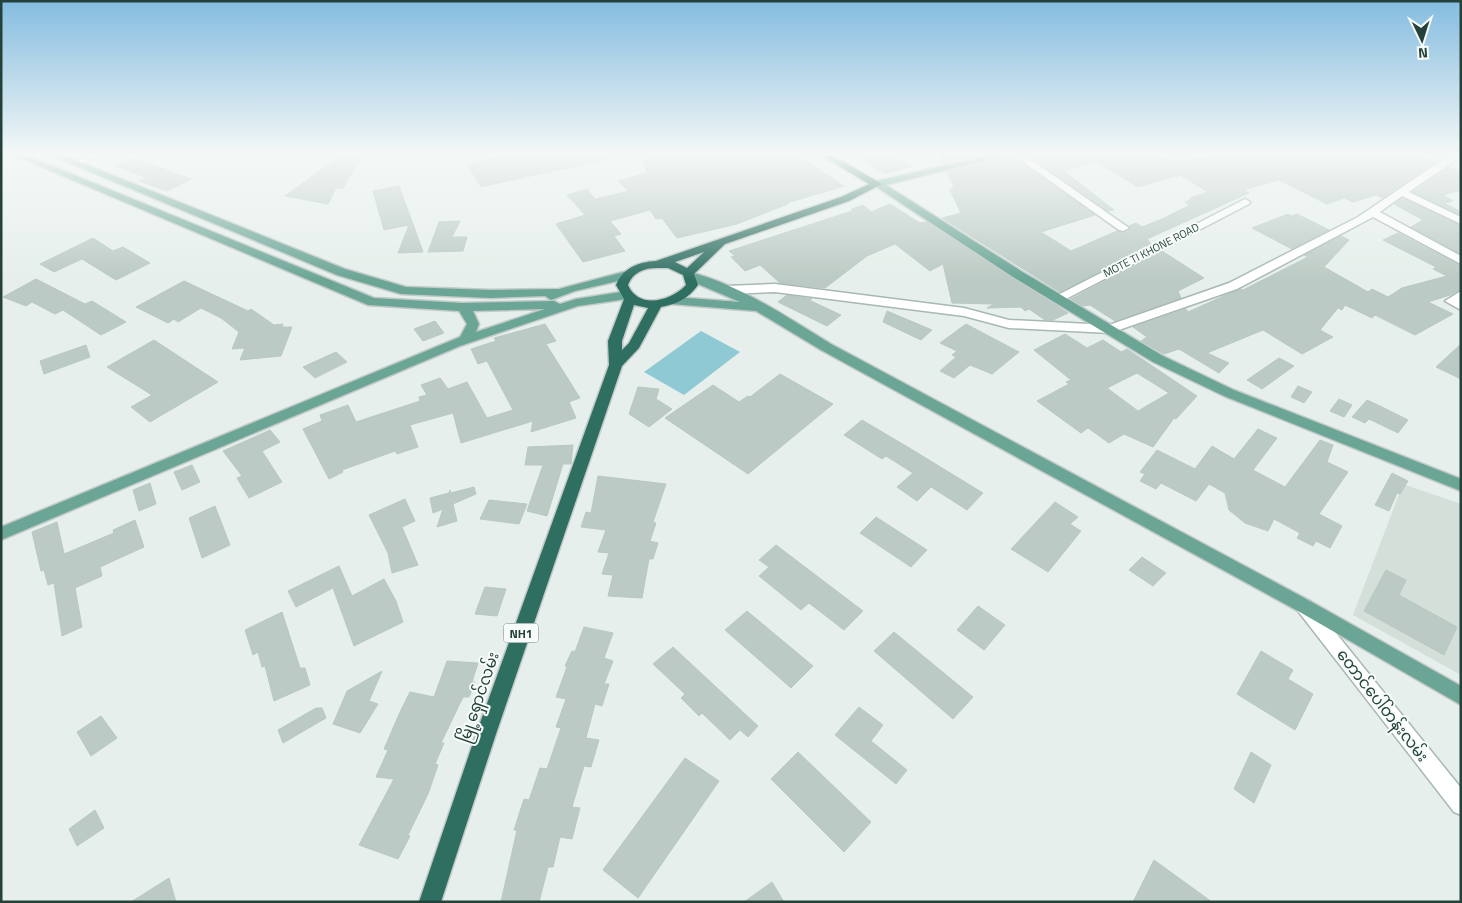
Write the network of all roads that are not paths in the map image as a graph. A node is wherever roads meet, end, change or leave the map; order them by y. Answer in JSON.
{"nodes":[{"id":1,"x":117,"y":196,"type":"edge"},
{"id":2,"x":157,"y":196,"type":"edge"},
{"id":3,"x":851,"y":196,"type":"edge"},
{"id":4,"x":896,"y":196,"type":"edge"},
{"id":5,"x":1077,"y":196,"type":"edge"},
{"id":6,"x":1395,"y":196,"type":"edge"},
{"id":7,"x":1410,"y":196,"type":"edge"},
{"id":8,"x":1245,"y":202,"type":"dead end"},
{"id":9,"x":1372,"y":212,"type":"junction"},
{"id":10,"x":1461,"y":221,"type":"edge"},
{"id":11,"x":1123,"y":228,"type":"dead end"},
{"id":12,"x":721,"y":241,"type":"junction"},
{"id":13,"x":1461,"y":260,"type":"edge"},
{"id":14,"x":657,"y":264,"type":"junction"},
{"id":15,"x":627,"y":275,"type":"junction"},
{"id":16,"x":689,"y":275,"type":"junction"},
{"id":17,"x":727,"y":290,"type":"junction"},
{"id":18,"x":558,"y":292,"type":"junction"},
{"id":19,"x":466,"y":294,"type":"junction"},
{"id":20,"x":1461,"y":295,"type":"edge"},
{"id":21,"x":628,"y":296,"type":"junction"},
{"id":22,"x":1058,"y":298,"type":"junction"},
{"id":23,"x":675,"y":301,"type":"junction"},
{"id":24,"x":576,"y":303,"type":"junction"},
{"id":25,"x":656,"y":305,"type":"junction"},
{"id":26,"x":530,"y":306,"type":"junction"},
{"id":27,"x":1461,"y":306,"type":"edge"},
{"id":28,"x":462,"y":307,"type":"junction"},
{"id":29,"x":764,"y":308,"type":"junction"},
{"id":30,"x":1110,"y":329,"type":"junction"},
{"id":31,"x":481,"y":333,"type":"junction"},
{"id":32,"x":466,"y":338,"type":"junction"},
{"id":33,"x":616,"y":365,"type":"junction"},
{"id":34,"x":1461,"y":485,"type":"edge"},
{"id":35,"x":1,"y":534,"type":"edge"},
{"id":36,"x":1304,"y":606,"type":"junction"},
{"id":37,"x":1461,"y":696,"type":"edge"},
{"id":38,"x":1461,"y":805,"type":"edge"},
{"id":39,"x":430,"y":902,"type":"edge"}],
"edges":[{"from":1,"to":28,"type":"main road"},
{"from":2,"to":19,"type":"main road"},
{"from":3,"to":12,"type":"highway"},
{"from":4,"to":22,"type":"main road"},
{"from":5,"to":11,"type":"street"},
{"from":6,"to":9,"type":"street"},
{"from":7,"to":10,"type":"street"},
{"from":8,"to":22,"type":"street","name":"MOTE TI KHONE ROAD"},
{"from":9,"to":13,"type":"street"},
{"from":9,"to":30,"type":"street"},
{"from":12,"to":14,"type":"highway"},
{"from":12,"to":16,"type":"highway"},
{"from":14,"to":15,"type":"highway"},
{"from":14,"to":16,"type":"highway"},
{"from":15,"to":18,"type":"main road"},
{"from":15,"to":21,"type":"highway","number":"NH1"},
{"from":16,"to":17,"type":"main road"},
{"from":16,"to":23,"type":"highway"},
{"from":17,"to":29,"type":"main road"},
{"from":17,"to":30,"type":"street"},
{"from":18,"to":19,"type":"main road"},
{"from":18,"to":26,"type":"main road"},
{"from":19,"to":28,"type":"main road"},
{"from":20,"to":27,"type":"street"},
{"from":21,"to":24,"type":"main road"},
{"from":21,"to":25,"type":"highway"},
{"from":21,"to":33,"type":"highway","name":"မြို့ရှောင်လမ်း","number":"NH1"},
{"from":22,"to":30,"type":"main road"},
{"from":23,"to":25,"type":"highway"},
{"from":23,"to":29,"type":"main road"},
{"from":24,"to":26,"type":"main road"},
{"from":24,"to":31,"type":"main road"},
{"from":25,"to":33,"type":"highway","name":"မြို့ရှောင်လမ်း","number":"NH1"},
{"from":26,"to":28,"type":"main road"},
{"from":26,"to":31,"type":"main road"},
{"from":28,"to":32,"type":"main road"},
{"from":29,"to":36,"type":"main road"},
{"from":30,"to":34,"type":"main road"},
{"from":31,"to":32,"type":"main road"},
{"from":32,"to":35,"type":"main road"},
{"from":33,"to":39,"type":"highway","name":"မြို့ရှောင်လမ်း","number":"NH1"},
{"from":36,"to":37,"type":"main road"},
{"from":36,"to":38,"type":"street","name":"တောင်ပေါ်တန်းလမ်း"}]}
